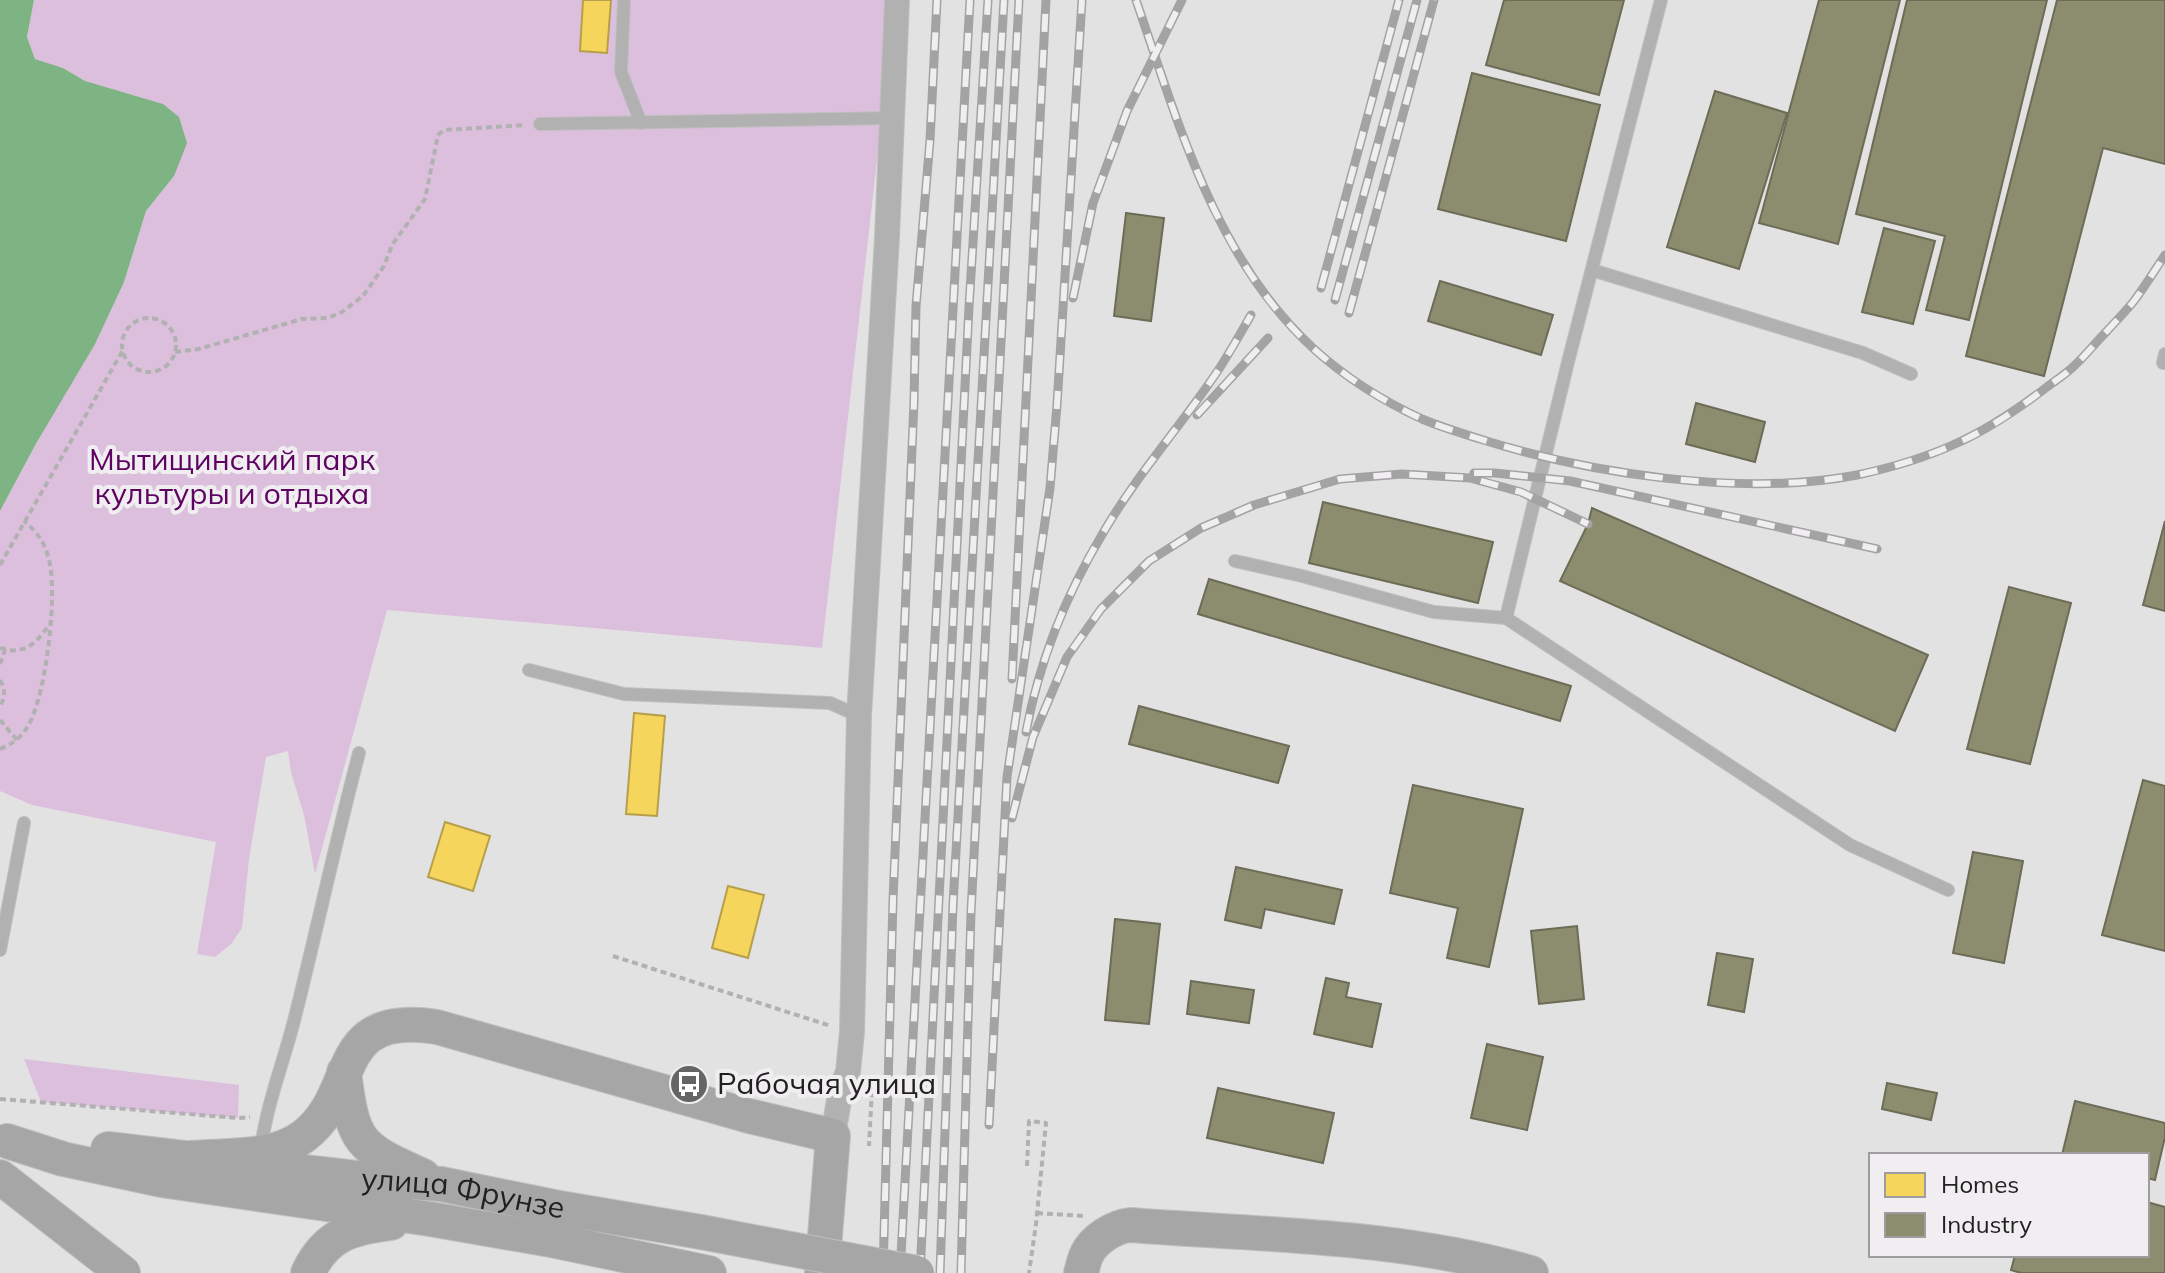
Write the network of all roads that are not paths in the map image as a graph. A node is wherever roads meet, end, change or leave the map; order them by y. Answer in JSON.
{"nodes":[{"id":1,"x":624,"y":0,"type":"edge"},
{"id":2,"x":897,"y":0,"type":"edge"},
{"id":3,"x":1661,"y":0,"type":"edge"},
{"id":4,"x":892,"y":118,"type":"junction"},
{"id":5,"x":641,"y":123,"type":"junction"},
{"id":6,"x":540,"y":124,"type":"road end"},
{"id":7,"x":1592,"y":270,"type":"junction"},
{"id":8,"x":1911,"y":374,"type":"dead end"},
{"id":9,"x":1235,"y":561,"type":"dead end"},
{"id":10,"x":1506,"y":618,"type":"junction"},
{"id":11,"x":529,"y":670,"type":"dead end"},
{"id":12,"x":859,"y":716,"type":"junction"},
{"id":13,"x":359,"y":753,"type":"dead end"},
{"id":14,"x":24,"y":823,"type":"dead end"},
{"id":15,"x":1948,"y":890,"type":"dead end"},
{"id":16,"x":0,"y":950,"type":"edge"},
{"id":17,"x":344,"y":1071,"type":"junction"},
{"id":18,"x":833,"y":1136,"type":"junction"},
{"id":19,"x":4,"y":1141,"type":"edge"},
{"id":20,"x":261,"y":1148,"type":"dead end"},
{"id":21,"x":191,"y":1158,"type":"junction"},
{"id":22,"x":0,"y":1177,"type":"edge"},
{"id":23,"x":441,"y":1184,"type":"junction"},
{"id":24,"x":430,"y":1219,"type":"junction"},
{"id":25,"x":703,"y":1272,"type":"edge"},
{"id":26,"x":123,"y":1273,"type":"edge"},
{"id":27,"x":308,"y":1273,"type":"edge"},
{"id":28,"x":822,"y":1273,"type":"edge"},
{"id":29,"x":917,"y":1273,"type":"edge"},
{"id":30,"x":1081,"y":1273,"type":"edge"},
{"id":31,"x":1531,"y":1273,"type":"edge"}],
"edges":[{"from":1,"to":5,"type":"lane"},
{"from":2,"to":4,"type":"street"},
{"from":3,"to":7,"type":"lane"},
{"from":4,"to":5,"type":"lane"},
{"from":4,"to":12,"type":"street"},
{"from":5,"to":6,"type":"lane"},
{"from":7,"to":8,"type":"lane"},
{"from":7,"to":10,"type":"lane"},
{"from":9,"to":10,"type":"lane"},
{"from":10,"to":15,"type":"lane"},
{"from":11,"to":12,"type":"lane"},
{"from":12,"to":18,"type":"street"},
{"from":13,"to":20,"type":"lane"},
{"from":14,"to":16,"type":"lane"},
{"from":17,"to":18,"type":"main road"},
{"from":17,"to":21,"type":"main road"},
{"from":17,"to":23,"type":"main road"},
{"from":18,"to":28,"type":"main road"},
{"from":19,"to":21,"type":"main road","name":"улица Фрунзе"},
{"from":19,"to":24,"type":"main road","name":"улица Фрунзе"},
{"from":21,"to":23,"type":"main road","name":"улица Фрунзе"},
{"from":22,"to":26,"type":"main road"},
{"from":23,"to":29,"type":"main road","name":"улица Фрунзе","bridge":true},
{"from":24,"to":25,"type":"main road","name":"улица Фрунзе"},
{"from":24,"to":27,"type":"main road"},
{"from":30,"to":31,"type":"main road"}]}
